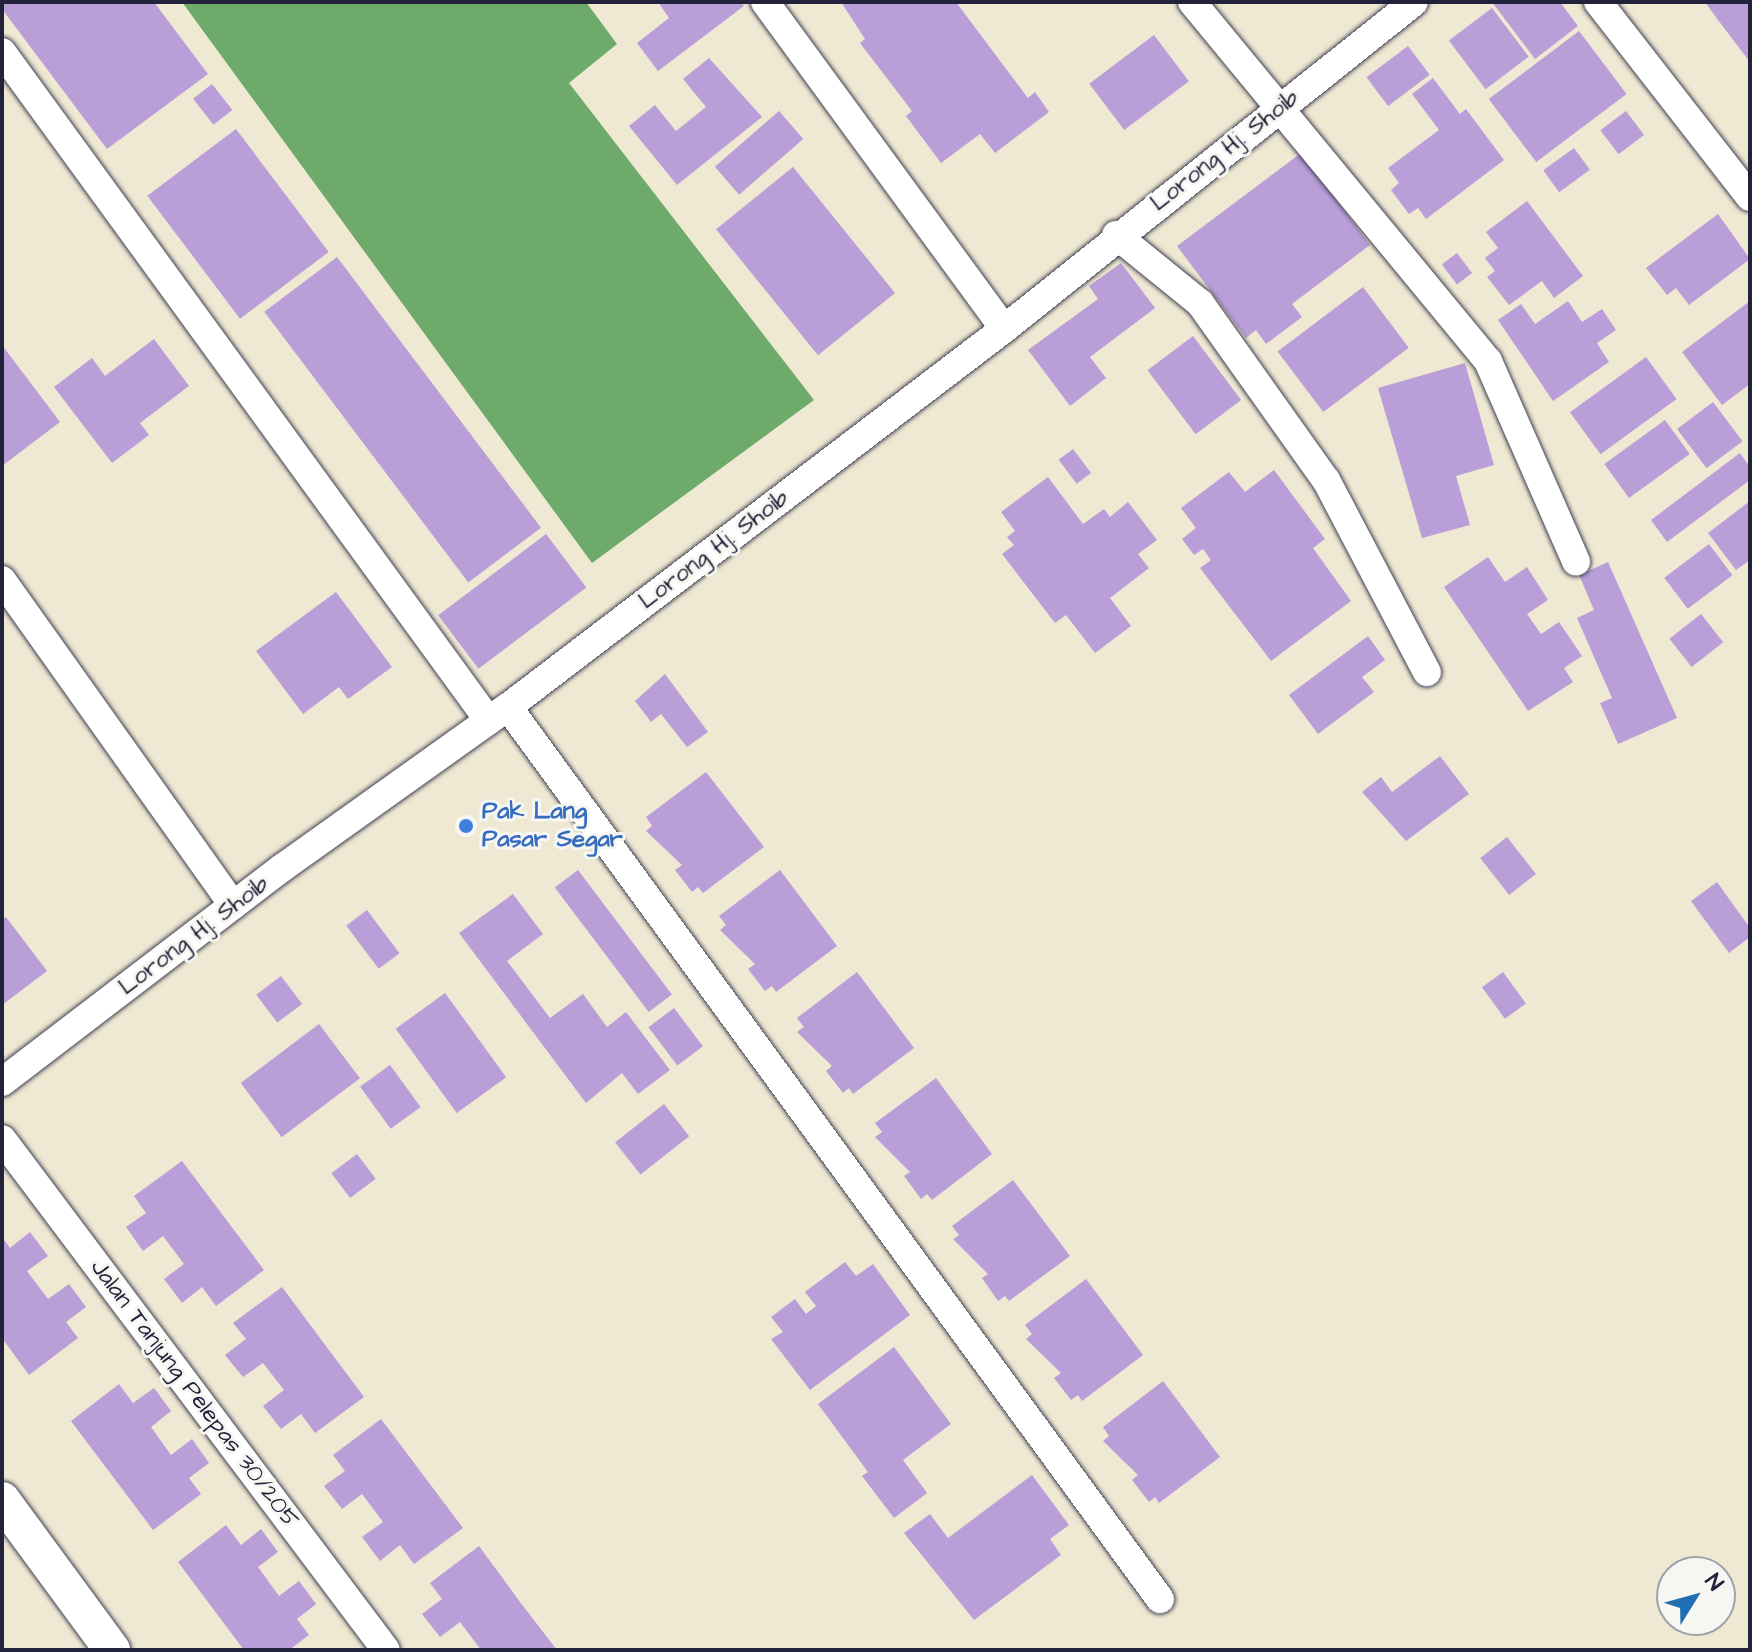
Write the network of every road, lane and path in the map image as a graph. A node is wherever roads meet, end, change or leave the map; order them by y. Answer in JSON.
{"nodes":[{"id":1,"x":765,"y":2,"type":"edge"},
{"id":2,"x":1192,"y":2,"type":"edge"},
{"id":3,"x":1414,"y":2,"type":"edge"},
{"id":4,"x":1598,"y":2,"type":"edge"},
{"id":5,"x":2,"y":52,"type":"edge"},
{"id":6,"x":1278,"y":110,"type":"junction"},
{"id":7,"x":1750,"y":197,"type":"edge"},
{"id":8,"x":1116,"y":235,"type":"junction"},
{"id":9,"x":1004,"y":329,"type":"junction"},
{"id":10,"x":1576,"y":561,"type":"dead end"},
{"id":11,"x":2,"y":580,"type":"edge"},
{"id":12,"x":1427,"y":672,"type":"dead end"},
{"id":13,"x":499,"y":714,"type":"junction"},
{"id":14,"x":233,"y":905,"type":"junction"},
{"id":15,"x":2,"y":1082,"type":"edge"},
{"id":16,"x":2,"y":1139,"type":"edge"},
{"id":17,"x":2,"y":1500,"type":"edge"},
{"id":18,"x":1160,"y":1599,"type":"dead end"},
{"id":19,"x":112,"y":1650,"type":"edge"},
{"id":20,"x":386,"y":1650,"type":"edge"}],
"edges":[{"from":1,"to":9,"type":"street"},
{"from":2,"to":6,"type":"street"},
{"from":3,"to":6,"type":"street","name":"Lorong Hj. Shoib"},
{"from":4,"to":7,"type":"street"},
{"from":5,"to":13,"type":"street"},
{"from":6,"to":8,"type":"street","name":"Lorong Hj. Shoib"},
{"from":6,"to":10,"type":"street"},
{"from":8,"to":9,"type":"street","name":"Lorong Hj. Shoib"},
{"from":8,"to":12,"type":"street"},
{"from":9,"to":13,"type":"street","name":"Lorong Hj. Shoib"},
{"from":11,"to":14,"type":"street"},
{"from":13,"to":14,"type":"street","name":"Lorong Hj. Shoib"},
{"from":13,"to":18,"type":"street"},
{"from":14,"to":15,"type":"street","name":"Lorong Hj. Shoib"},
{"from":16,"to":20,"type":"street","name":"Jalan Tanjung Pelepas 30/205"},
{"from":17,"to":19,"type":"street"}]}
